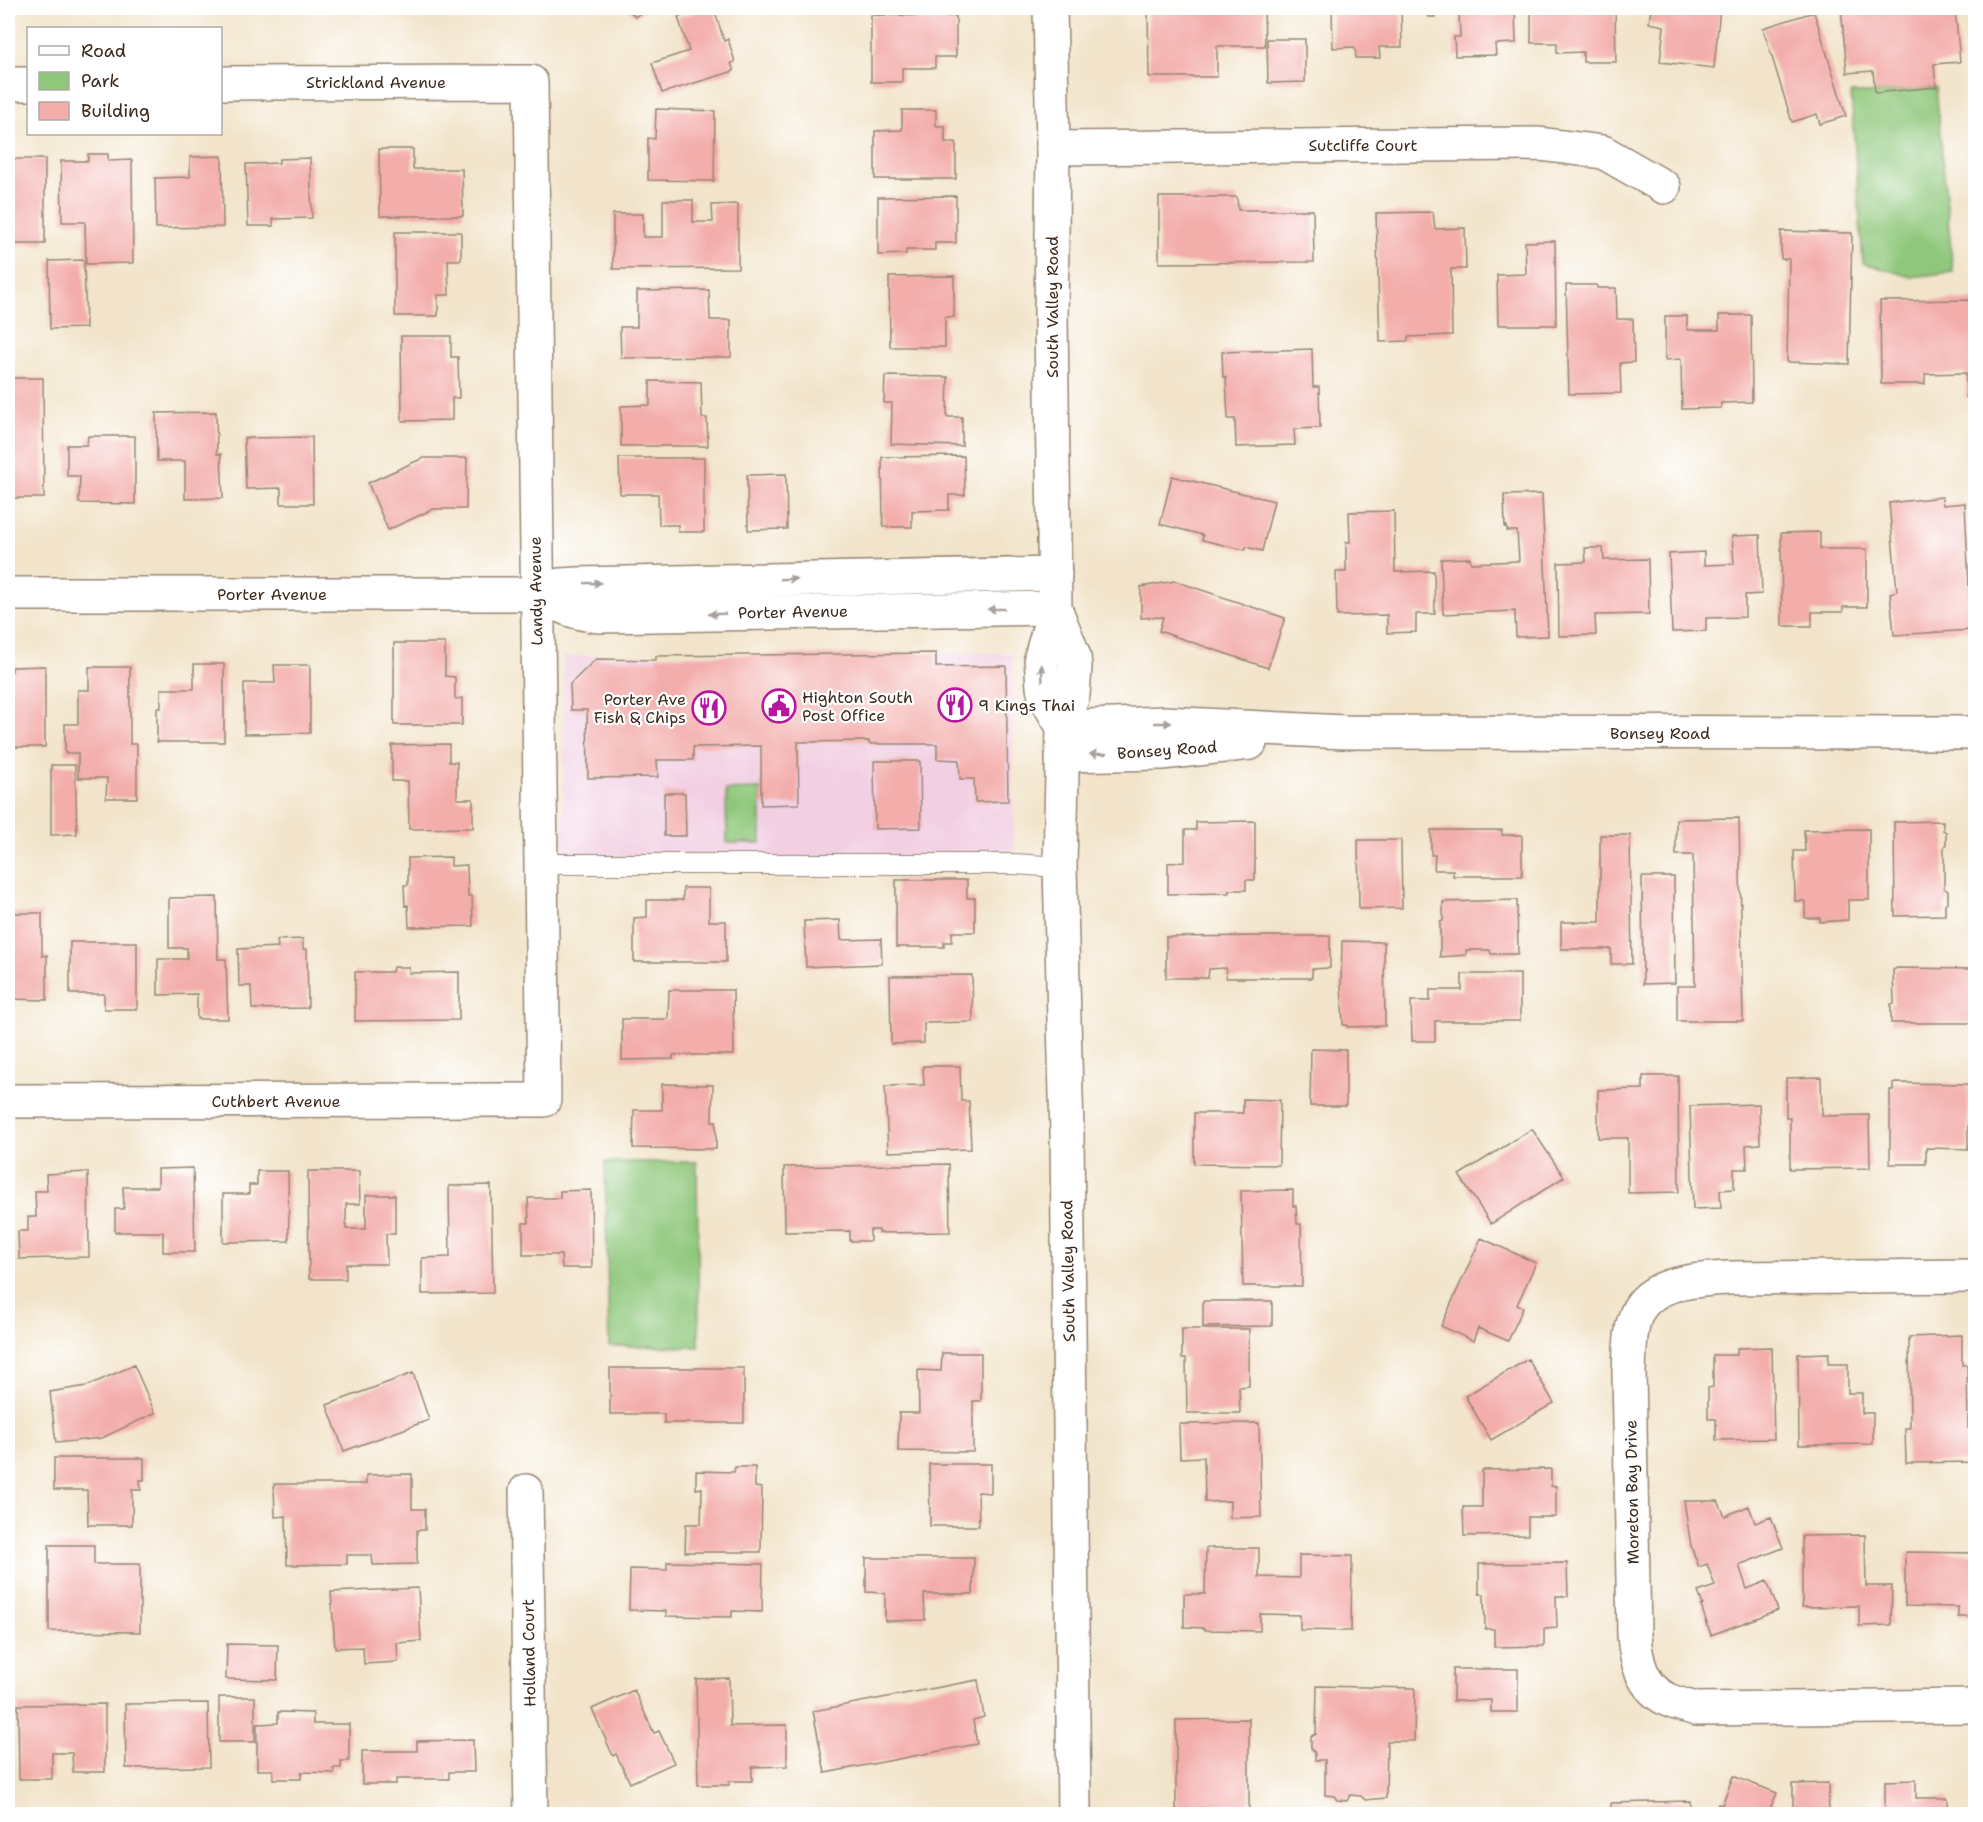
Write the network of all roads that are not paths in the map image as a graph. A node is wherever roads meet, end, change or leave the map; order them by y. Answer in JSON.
{"nodes":[{"id":1,"x":1050,"y":8,"type":"edge"},
{"id":2,"x":531,"y":82,"type":"joint"},
{"id":3,"x":222,"y":83,"type":"edge"},
{"id":4,"x":8,"y":84,"type":"edge"},
{"id":5,"x":27,"y":84,"type":"edge"},
{"id":6,"x":1053,"y":148,"type":"junction"},
{"id":7,"x":1664,"y":187,"type":"dead end"},
{"id":8,"x":1055,"y":574,"type":"junction"},
{"id":9,"x":8,"y":594,"type":"edge"},
{"id":10,"x":536,"y":594,"type":"junction"},
{"id":11,"x":1054,"y":608,"type":"junction"},
{"id":12,"x":1976,"y":733,"type":"edge"},
{"id":13,"x":1062,"y":741,"type":"junction"},
{"id":14,"x":540,"y":864,"type":"junction"},
{"id":15,"x":1060,"y":867,"type":"junction"},
{"id":16,"x":8,"y":1101,"type":"edge"},
{"id":17,"x":544,"y":1101,"type":"joint"},
{"id":18,"x":1976,"y":1276,"type":"edge"},
{"id":19,"x":526,"y":1491,"type":"dead end"},
{"id":20,"x":1976,"y":1706,"type":"edge"},
{"id":21,"x":531,"y":1815,"type":"edge"},
{"id":22,"x":1074,"y":1815,"type":"edge"}],
"edges":[{"from":1,"to":6,"type":"street","name":"South Valley Road"},
{"from":2,"to":3,"type":"street","name":"Strickland Avenue"},
{"from":2,"to":10,"type":"street","name":"Landy Avenue"},
{"from":4,"to":5,"type":"street"},
{"from":6,"to":7,"type":"street","name":"Sutcliffe Court"},
{"from":6,"to":8,"type":"street","name":"South Valley Road"},
{"from":10,"to":8,"type":"street","name":"Porter Avenue","one_way":true},
{"from":8,"to":11,"type":"street","name":"South Valley Road"},
{"from":9,"to":10,"type":"street","name":"Porter Avenue"},
{"from":11,"to":10,"type":"street","name":"Porter Avenue","one_way":true},
{"from":10,"to":14,"type":"street","name":"Landy Avenue"},
{"from":11,"to":13,"type":"street","name":"South Valley Road"},
{"from":12,"to":13,"type":"street","name":"Bonsey Road"},
{"from":13,"to":15,"type":"street","name":"South Valley Road"},
{"from":14,"to":15,"type":"lane"},
{"from":14,"to":17,"type":"street","name":"Landy Avenue"},
{"from":15,"to":22,"type":"street","name":"South Valley Road"},
{"from":16,"to":17,"type":"street","name":"Cuthbert Avenue"},
{"from":18,"to":20,"type":"street","name":"Moreton Bay Drive"},
{"from":19,"to":21,"type":"street","name":"Holland Court"}]}
